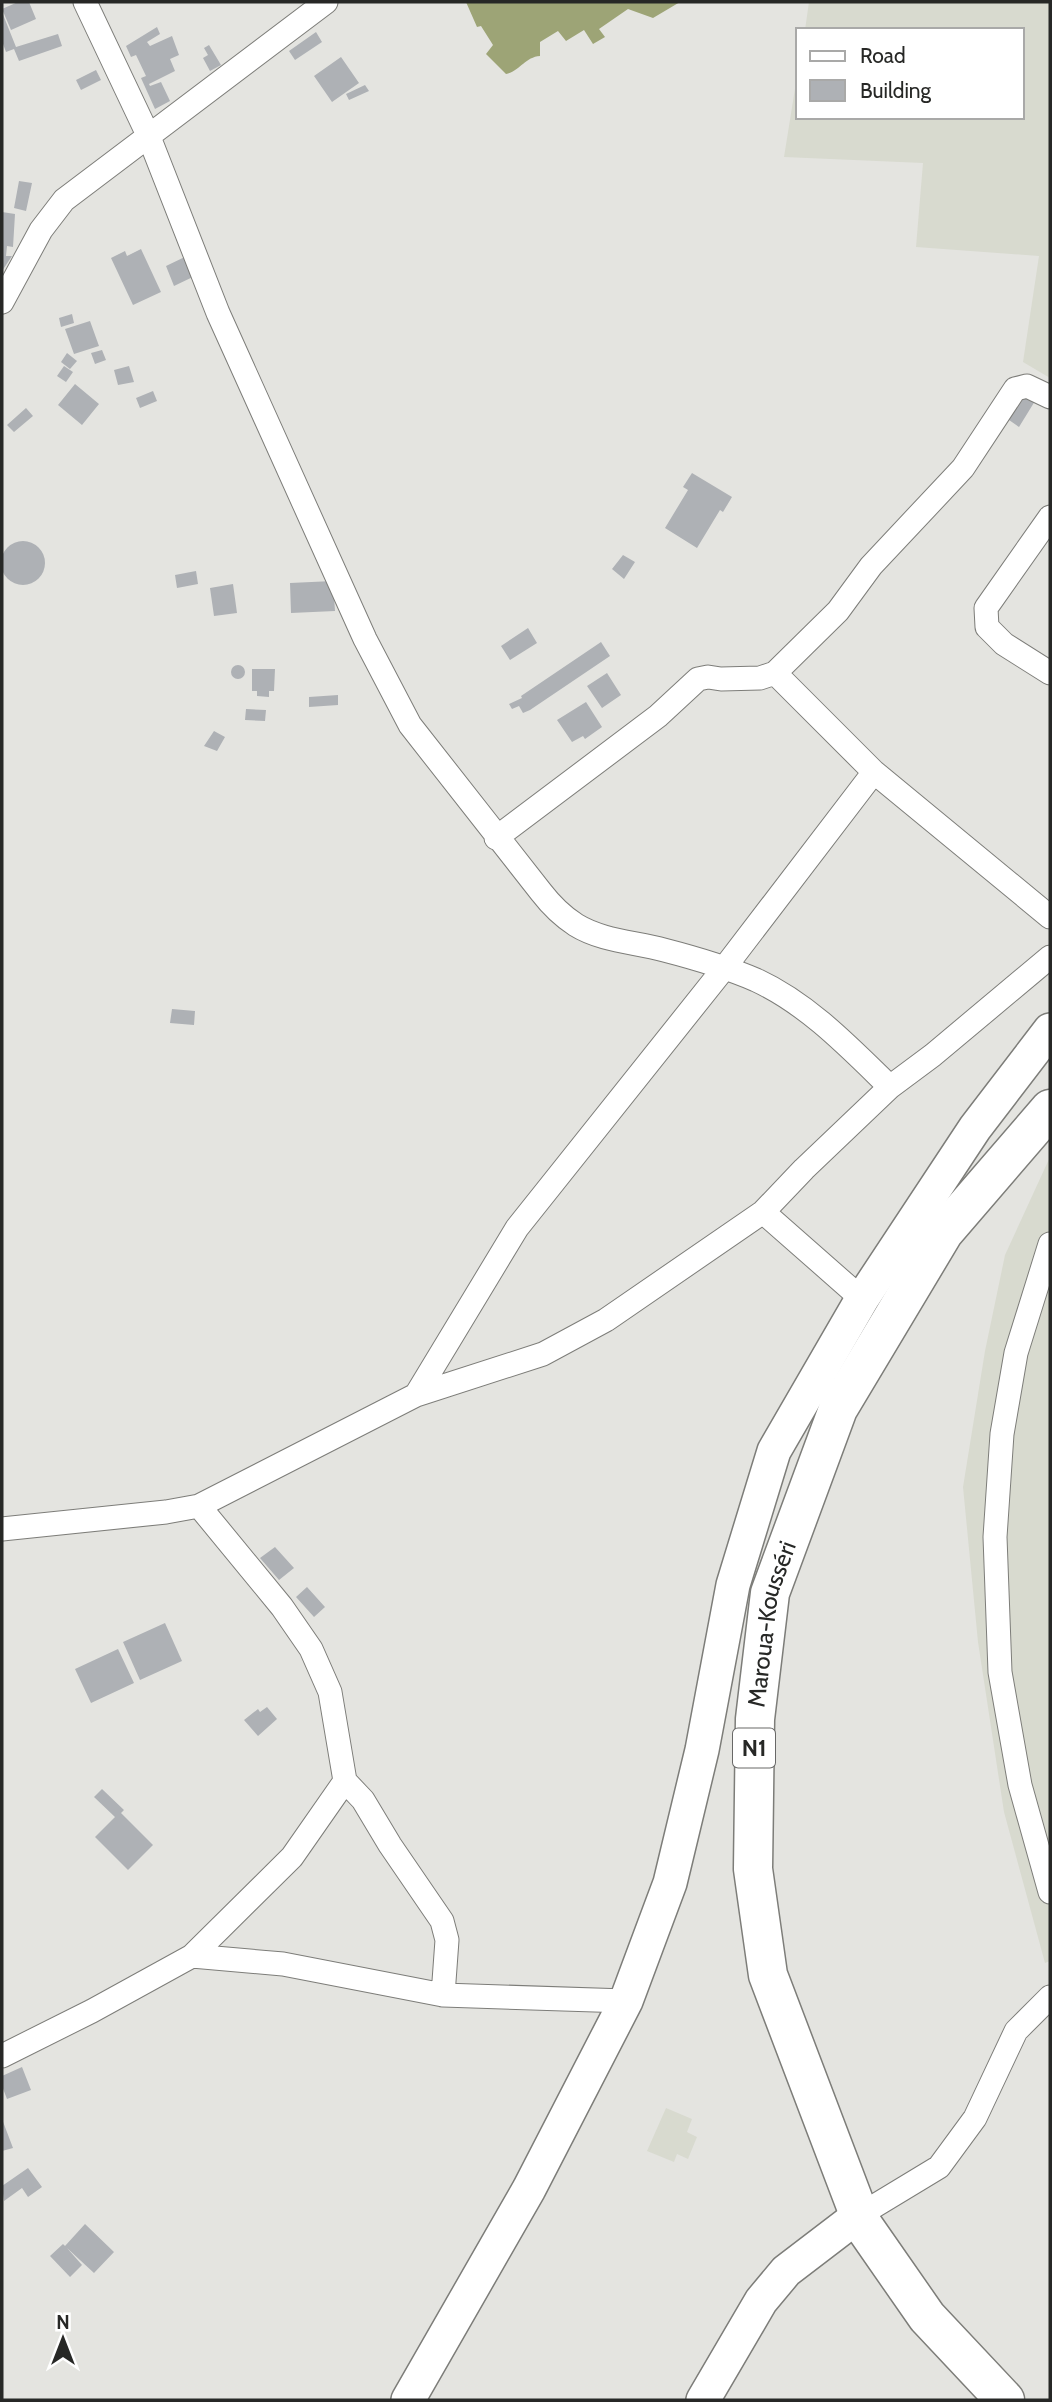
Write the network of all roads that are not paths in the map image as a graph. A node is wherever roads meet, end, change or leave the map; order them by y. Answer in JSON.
{"nodes":[{"id":1,"x":85,"y":2,"type":"edge"},
{"id":2,"x":326,"y":2,"type":"edge"},
{"id":3,"x":149,"y":137,"type":"junction"},
{"id":4,"x":2,"y":300,"type":"edge"},
{"id":5,"x":1050,"y":397,"type":"edge"},
{"id":6,"x":1050,"y":517,"type":"edge"},
{"id":7,"x":775,"y":673,"type":"junction"},
{"id":8,"x":1050,"y":673,"type":"edge"},
{"id":9,"x":874,"y":772,"type":"junction"},
{"id":10,"x":496,"y":838,"type":"junction"},
{"id":11,"x":1050,"y":917,"type":"edge"},
{"id":12,"x":1050,"y":957,"type":"edge"},
{"id":13,"x":725,"y":967,"type":"junction"},
{"id":14,"x":1050,"y":1030,"type":"edge"},
{"id":15,"x":890,"y":1087,"type":"junction"},
{"id":16,"x":1050,"y":1109,"type":"edge"},
{"id":17,"x":763,"y":1212,"type":"junction"},
{"id":18,"x":1050,"y":1244,"type":"edge"},
{"id":19,"x":862,"y":1299,"type":"junction"},
{"id":20,"x":416,"y":1395,"type":"junction"},
{"id":21,"x":199,"y":1506,"type":"junction"},
{"id":22,"x":2,"y":1529,"type":"edge"},
{"id":23,"x":345,"y":1781,"type":"junction"},
{"id":24,"x":1050,"y":1892,"type":"edge"},
{"id":25,"x":192,"y":1956,"type":"junction"},
{"id":26,"x":443,"y":1995,"type":"junction"},
{"id":27,"x":1050,"y":1997,"type":"edge"},
{"id":28,"x":625,"y":2001,"type":"junction"},
{"id":29,"x":2,"y":2056,"type":"edge"},
{"id":30,"x":858,"y":2216,"type":"junction"},
{"id":31,"x":408,"y":2400,"type":"edge"},
{"id":32,"x":703,"y":2400,"type":"edge"},
{"id":33,"x":1005,"y":2400,"type":"edge"}],
"edges":[{"from":1,"to":3,"type":"street"},
{"from":2,"to":3,"type":"street"},
{"from":3,"to":4,"type":"street"},
{"from":3,"to":10,"type":"street"},
{"from":5,"to":7,"type":"street"},
{"from":6,"to":8,"type":"street"},
{"from":7,"to":9,"type":"street"},
{"from":7,"to":10,"type":"street"},
{"from":9,"to":11,"type":"street"},
{"from":9,"to":13,"type":"street"},
{"from":10,"to":13,"type":"street"},
{"from":12,"to":15,"type":"street"},
{"from":13,"to":15,"type":"street"},
{"from":13,"to":20,"type":"street"},
{"from":14,"to":19,"type":"street"},
{"from":15,"to":17,"type":"street"},
{"from":16,"to":30,"type":"highway","name":"Maroua-Kousséri","number":"N1"},
{"from":17,"to":19,"type":"street"},
{"from":17,"to":20,"type":"street"},
{"from":18,"to":24,"type":"street"},
{"from":19,"to":28,"type":"street"},
{"from":20,"to":21,"type":"street"},
{"from":21,"to":22,"type":"street"},
{"from":21,"to":23,"type":"street"},
{"from":23,"to":25,"type":"street"},
{"from":23,"to":26,"type":"street"},
{"from":25,"to":26,"type":"street"},
{"from":25,"to":29,"type":"street"},
{"from":26,"to":28,"type":"street"},
{"from":27,"to":30,"type":"street"},
{"from":28,"to":31,"type":"street"},
{"from":30,"to":32,"type":"street"},
{"from":30,"to":33,"type":"highway","name":"Maroua-Kousséri","number":"N1"}]}
